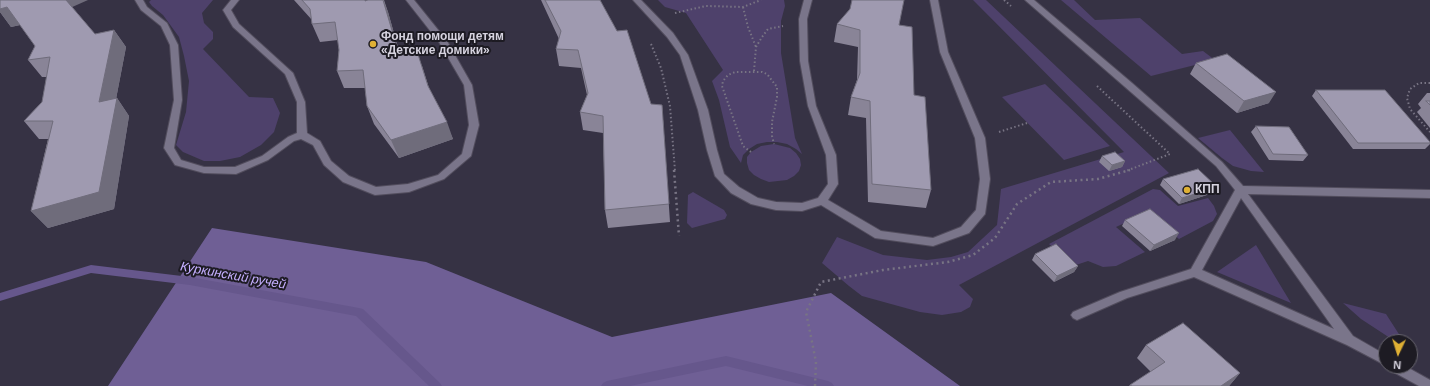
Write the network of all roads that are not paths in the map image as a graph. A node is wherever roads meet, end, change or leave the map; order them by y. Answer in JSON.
{"nodes":[{"id":1,"x":140,"y":0,"type":"edge"},
{"id":2,"x":234,"y":0,"type":"edge"},
{"id":3,"x":410,"y":0,"type":"edge"},
{"id":4,"x":637,"y":0,"type":"edge"},
{"id":5,"x":808,"y":0,"type":"edge"},
{"id":6,"x":934,"y":0,"type":"edge"},
{"id":7,"x":1029,"y":0,"type":"edge"},
{"id":8,"x":302,"y":135,"type":"junction"},
{"id":9,"x":1240,"y":190,"type":"junction"},
{"id":10,"x":1430,"y":194,"type":"edge"},
{"id":11,"x":822,"y":201,"type":"junction"},
{"id":12,"x":1195,"y":272,"type":"junction"},
{"id":13,"x":1077,"y":315,"type":"dead end"},
{"id":14,"x":1349,"y":340,"type":"junction"},
{"id":15,"x":1378,"y":356,"type":"edge"},
{"id":16,"x":1408,"y":374,"type":"edge"},
{"id":17,"x":1430,"y":386,"type":"edge"}],
"edges":[{"from":1,"to":8,"type":"street"},
{"from":2,"to":8,"type":"street"},
{"from":3,"to":8,"type":"street"},
{"from":4,"to":11,"type":"street"},
{"from":5,"to":11,"type":"street"},
{"from":6,"to":11,"type":"street"},
{"from":7,"to":9,"type":"street"},
{"from":9,"to":10,"type":"street"},
{"from":9,"to":12,"type":"street"},
{"from":9,"to":14,"type":"street"},
{"from":12,"to":13,"type":"street"},
{"from":12,"to":14,"type":"street"},
{"from":14,"to":15,"type":"street"},
{"from":16,"to":17,"type":"street"}]}
